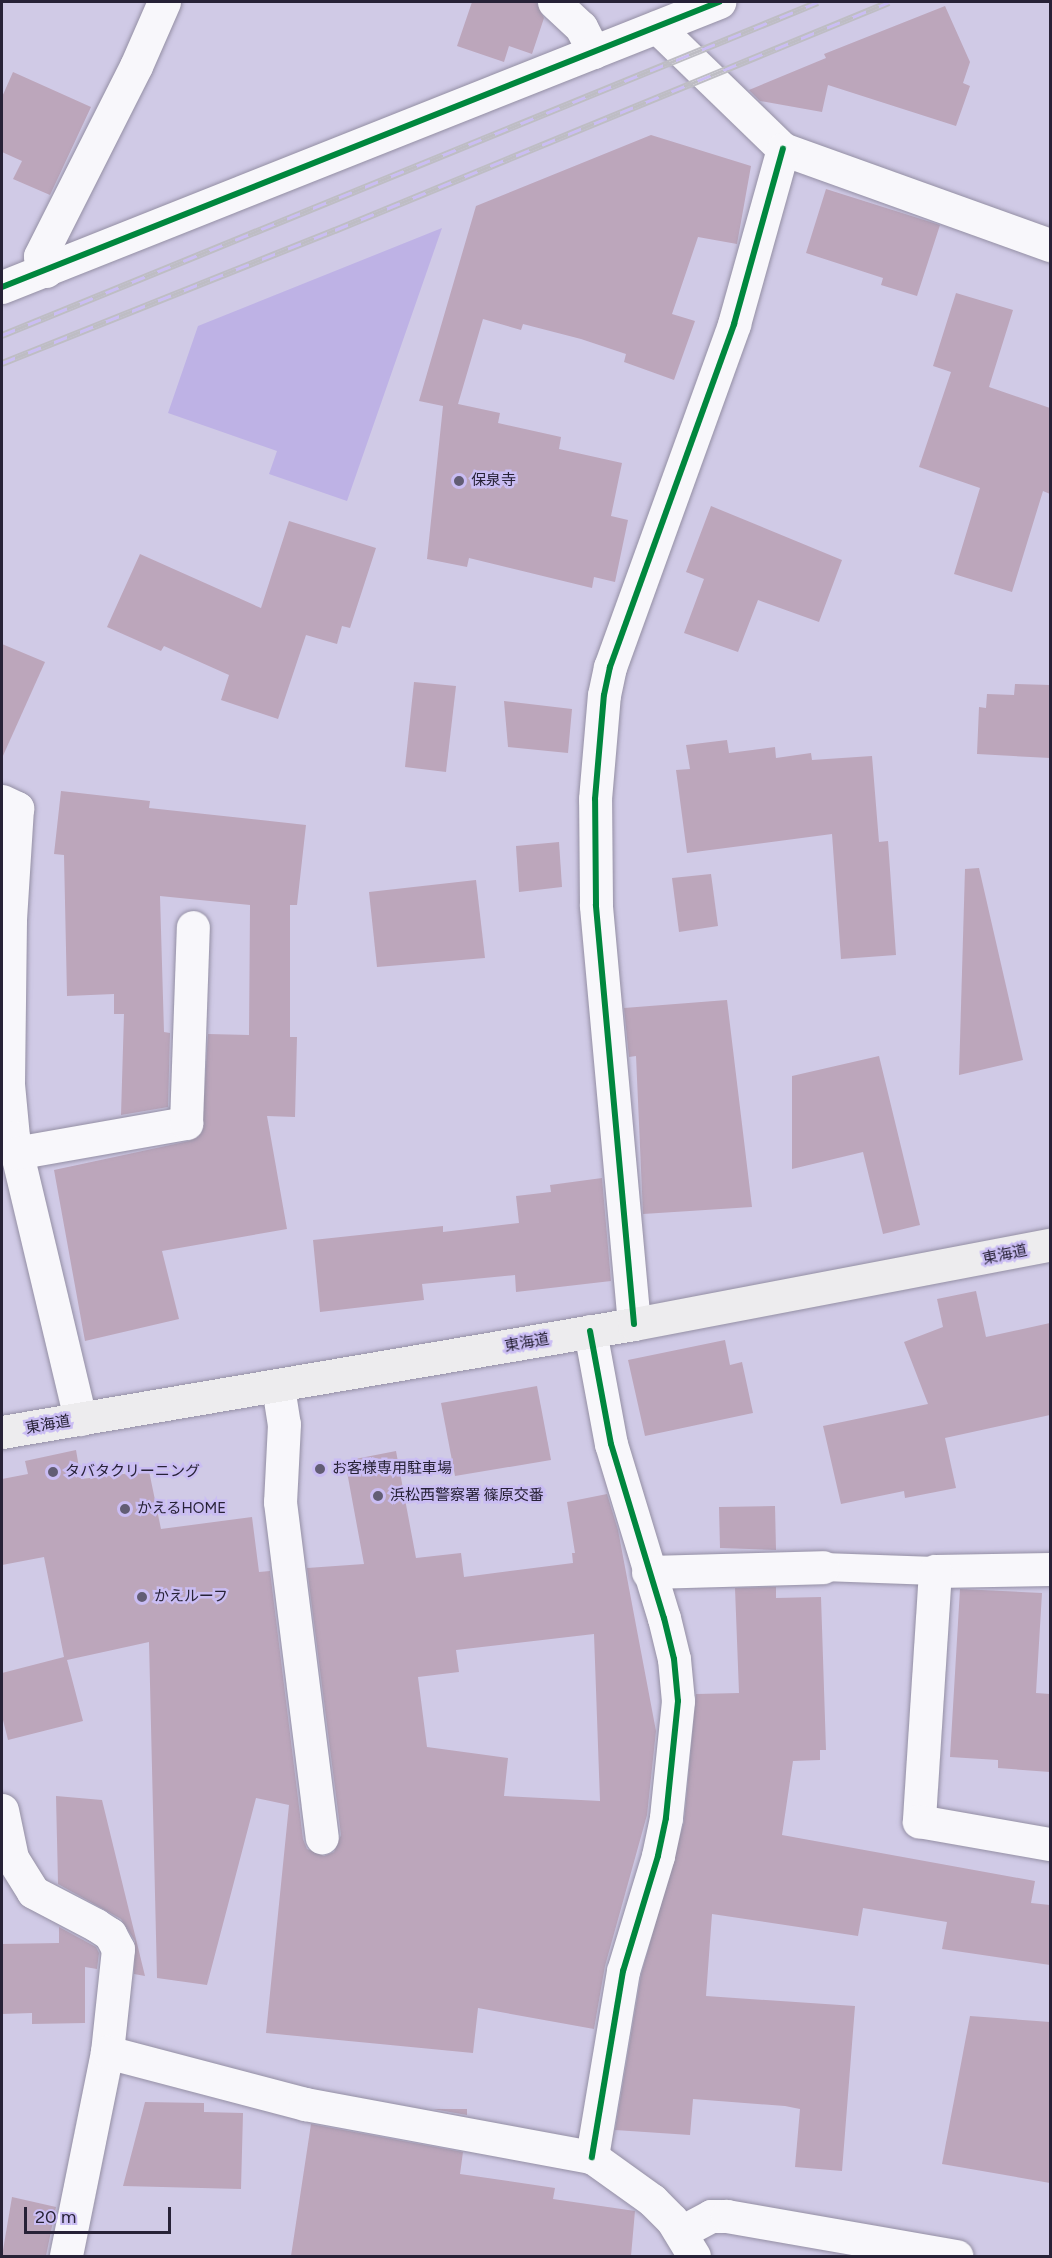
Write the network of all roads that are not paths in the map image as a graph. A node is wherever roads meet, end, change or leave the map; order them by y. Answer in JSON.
{"nodes":[{"id":1,"x":164,"y":2,"type":"edge"},
{"id":2,"x":554,"y":2,"type":"edge"},
{"id":3,"x":718,"y":2,"type":"edge"},
{"id":4,"x":657,"y":27,"type":"junction"},
{"id":5,"x":594,"y":52,"type":"junction"},
{"id":6,"x":783,"y":150,"type":"junction"},
{"id":7,"x":1050,"y":245,"type":"edge"},
{"id":8,"x":46,"y":271,"type":"junction"},
{"id":9,"x":2,"y":287,"type":"edge"},
{"id":10,"x":2,"y":801,"type":"edge"},
{"id":11,"x":193,"y":927,"type":"dead end"},
{"id":12,"x":16,"y":1153,"type":"junction"},
{"id":13,"x":1050,"y":1245,"type":"edge"},
{"id":14,"x":634,"y":1324,"type":"junction"},
{"id":15,"x":590,"y":1331,"type":"junction"},
{"id":16,"x":278,"y":1387,"type":"junction"},
{"id":17,"x":80,"y":1419,"type":"junction"},
{"id":18,"x":2,"y":1432,"type":"edge"},
{"id":19,"x":823,"y":1567,"type":"joint"},
{"id":20,"x":1050,"y":1569,"type":"edge"},
{"id":21,"x":935,"y":1571,"type":"junction"},
{"id":22,"x":648,"y":1572,"type":"junction"},
{"id":23,"x":2,"y":1810,"type":"edge"},
{"id":24,"x":322,"y":1837,"type":"dead end"},
{"id":25,"x":1050,"y":1844,"type":"edge"},
{"id":26,"x":107,"y":2052,"type":"junction"},
{"id":27,"x":592,"y":2157,"type":"junction"},
{"id":28,"x":688,"y":2244,"type":"edge"},
{"id":29,"x":66,"y":2256,"type":"edge"},
{"id":30,"x":957,"y":2256,"type":"edge"}],
"edges":[{"from":1,"to":8,"type":"street"},
{"from":2,"to":5,"type":"street"},
{"from":3,"to":4,"type":"street"},
{"from":4,"to":5,"type":"street"},
{"from":4,"to":6,"type":"street"},
{"from":5,"to":8,"type":"street"},
{"from":6,"to":7,"type":"street"},
{"from":6,"to":14,"type":"street"},
{"from":8,"to":9,"type":"street"},
{"from":10,"to":12,"type":"street"},
{"from":11,"to":12,"type":"street"},
{"from":12,"to":17,"type":"street"},
{"from":13,"to":14,"type":"main road","name":"東海道"},
{"from":14,"to":15,"type":"main road","name":"東海道"},
{"from":15,"to":16,"type":"main road","name":"東海道"},
{"from":15,"to":22,"type":"street"},
{"from":16,"to":17,"type":"main road","name":"東海道"},
{"from":16,"to":24,"type":"street"},
{"from":17,"to":18,"type":"main road","name":"東海道"},
{"from":19,"to":21,"type":"lane"},
{"from":19,"to":22,"type":"street"},
{"from":20,"to":21,"type":"street"},
{"from":21,"to":25,"type":"street"},
{"from":22,"to":27,"type":"street"},
{"from":23,"to":26,"type":"street"},
{"from":26,"to":27,"type":"street"},
{"from":26,"to":29,"type":"street"},
{"from":27,"to":28,"type":"street"},
{"from":28,"to":30,"type":"street"}]}
